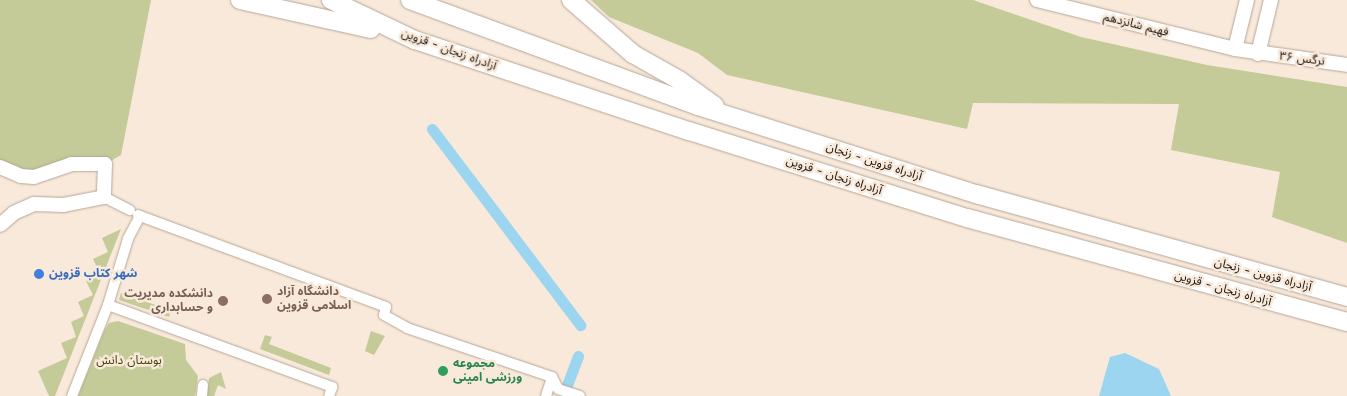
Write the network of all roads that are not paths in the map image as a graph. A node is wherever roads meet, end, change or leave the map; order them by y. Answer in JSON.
{"nodes":[{"id":1,"x":240,"y":0,"type":"edge"},
{"id":2,"x":331,"y":0,"type":"edge"},
{"id":3,"x":410,"y":0,"type":"edge"},
{"id":4,"x":571,"y":0,"type":"edge"},
{"id":5,"x":1037,"y":0,"type":"edge"},
{"id":6,"x":1247,"y":0,"type":"edge"},
{"id":7,"x":1271,"y":0,"type":"edge"},
{"id":8,"x":415,"y":40,"type":"junction"},
{"id":9,"x":1235,"y":49,"type":"junction"},
{"id":10,"x":1258,"y":54,"type":"junction"},
{"id":11,"x":1347,"y":65,"type":"edge"},
{"id":12,"x":727,"y":115,"type":"junction"},
{"id":13,"x":0,"y":167,"type":"edge"},
{"id":14,"x":104,"y":197,"type":"junction"},
{"id":15,"x":136,"y":214,"type":"junction"},
{"id":16,"x":0,"y":225,"type":"edge"},
{"id":17,"x":1347,"y":297,"type":"edge"},
{"id":18,"x":108,"y":305,"type":"junction"},
{"id":19,"x":1347,"y":322,"type":"edge"},
{"id":20,"x":552,"y":377,"type":"junction"},
{"id":21,"x":72,"y":396,"type":"edge"},
{"id":22,"x":329,"y":396,"type":"edge"},
{"id":23,"x":546,"y":396,"type":"edge"},
{"id":24,"x":580,"y":396,"type":"edge"}],
"edges":[{"from":1,"to":8,"type":"highway"},
{"from":2,"to":8,"type":"highway","name":"آزادراه زنجان - قزوین"},
{"from":3,"to":12,"type":"highway","name":"آزادراه قزوین - زنجان"},
{"from":4,"to":12,"type":"highway"},
{"from":5,"to":9,"type":"main road","name":"فهیم شانزدهم"},
{"from":6,"to":9,"type":"main road"},
{"from":7,"to":10,"type":"main road"},
{"from":8,"to":19,"type":"highway","name":"آزادراه زنجان - قزوین"},
{"from":9,"to":10,"type":"main road","name":"فهیم شانزدهم"},
{"from":10,"to":11,"type":"main road","name":"نرگس ۳۶"},
{"from":12,"to":17,"type":"highway","name":"آزادراه قزوین - زنجان"},
{"from":13,"to":14,"type":"main road"},
{"from":14,"to":15,"type":"street"},
{"from":14,"to":16,"type":"main road"},
{"from":15,"to":18,"type":"street"},
{"from":15,"to":20,"type":"street"},
{"from":18,"to":21,"type":"street"},
{"from":18,"to":22,"type":"street"},
{"from":20,"to":23,"type":"street"},
{"from":20,"to":24,"type":"street"}]}
